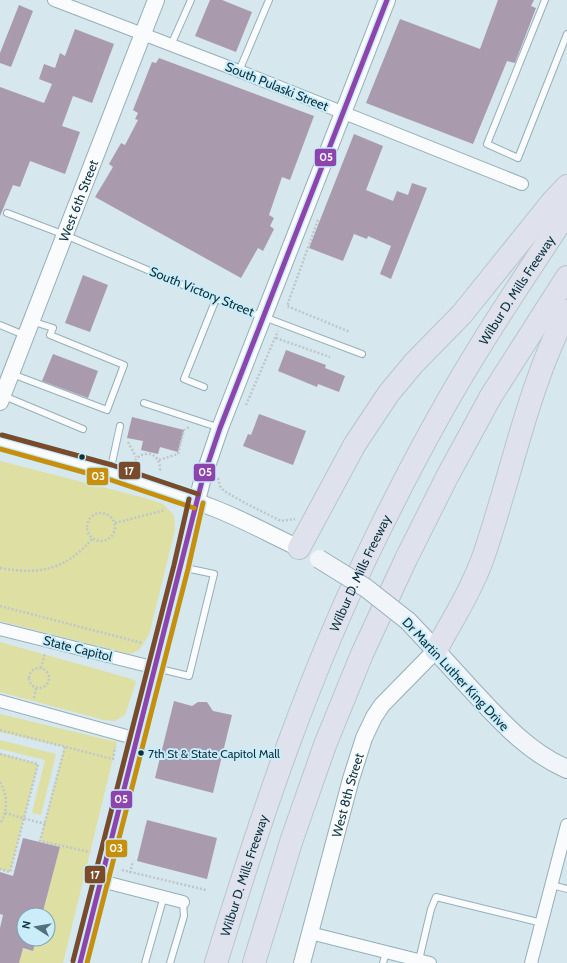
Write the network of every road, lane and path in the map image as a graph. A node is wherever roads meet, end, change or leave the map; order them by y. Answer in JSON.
{"nodes":[{"id":1,"x":54,"y":0,"type":"edge"},
{"id":2,"x":156,"y":0,"type":"edge"},
{"id":3,"x":191,"y":0,"type":"edge"},
{"id":4,"x":269,"y":0,"type":"edge"},
{"id":5,"x":388,"y":0,"type":"edge"},
{"id":6,"x":545,"y":0,"type":"edge"},
{"id":7,"x":144,"y":34,"type":"junction"},
{"id":8,"x":567,"y":34,"type":"edge"},
{"id":9,"x":171,"y":45,"type":"junction"},
{"id":10,"x":240,"y":71,"type":"junction"},
{"id":11,"x":344,"y":113,"type":"junction"},
{"id":12,"x":522,"y":184,"type":"dead end"},
{"id":13,"x":567,"y":186,"type":"edge"},
{"id":14,"x":567,"y":212,"type":"edge"},
{"id":15,"x":8,"y":213,"type":"dead end"},
{"id":16,"x":320,"y":216,"type":"dead end"},
{"id":17,"x":65,"y":235,"type":"junction"},
{"id":18,"x":567,"y":277,"type":"edge"},
{"id":19,"x":216,"y":299,"type":"junction"},
{"id":20,"x":567,"y":311,"type":"edge"},
{"id":21,"x":264,"y":316,"type":"junction"},
{"id":22,"x":31,"y":321,"type":"junction"},
{"id":23,"x":280,"y":322,"type":"junction"},
{"id":24,"x":0,"y":325,"type":"edge"},
{"id":25,"x":350,"y":332,"type":"dead end"},
{"id":26,"x":25,"y":336,"type":"junction"},
{"id":27,"x":276,"y":338,"type":"junction"},
{"id":28,"x":362,"y":354,"type":"dead end"},
{"id":29,"x":330,"y":357,"type":"dead end"},
{"id":30,"x":11,"y":374,"type":"junction"},
{"id":31,"x":204,"y":387,"type":"dead end"},
{"id":32,"x":1,"y":398,"type":"edge"},
{"id":33,"x":144,"y":403,"type":"dead end"},
{"id":34,"x":245,"y":407,"type":"dead end"},
{"id":35,"x":213,"y":425,"type":"junction"},
{"id":36,"x":120,"y":426,"type":"dead end"},
{"id":37,"x":83,"y":429,"type":"dead end"},
{"id":38,"x":0,"y":442,"type":"edge"},
{"id":39,"x":128,"y":442,"type":"dead end"},
{"id":40,"x":136,"y":457,"type":"junction"},
{"id":41,"x":159,"y":460,"type":"junction"},
{"id":42,"x":133,"y":464,"type":"dead end"},
{"id":43,"x":160,"y":471,"type":"dead end"},
{"id":44,"x":110,"y":472,"type":"junction"},
{"id":45,"x":218,"y":474,"type":"dead end"},
{"id":46,"x":196,"y":501,"type":"junction"},
{"id":47,"x":165,"y":510,"type":"dead end"},
{"id":48,"x":298,"y":519,"type":"dead end"},
{"id":49,"x":115,"y":523,"type":"junction"},
{"id":50,"x":92,"y":538,"type":"junction"},
{"id":51,"x":299,"y":548,"type":"junction"},
{"id":52,"x":181,"y":567,"type":"junction"},
{"id":53,"x":0,"y":568,"type":"edge"},
{"id":54,"x":0,"y":606,"type":"edge"},
{"id":55,"x":0,"y":629,"type":"edge"},
{"id":56,"x":142,"y":643,"type":"dead end"},
{"id":57,"x":436,"y":650,"type":"junction"},
{"id":58,"x":156,"y":668,"type":"junction"},
{"id":59,"x":42,"y":688,"type":"joint"},
{"id":60,"x":0,"y":702,"type":"edge"},
{"id":61,"x":0,"y":730,"type":"edge"},
{"id":62,"x":137,"y":739,"type":"junction"},
{"id":63,"x":65,"y":747,"type":"junction"},
{"id":64,"x":115,"y":747,"type":"dead end"},
{"id":65,"x":0,"y":754,"type":"edge"},
{"id":66,"x":567,"y":769,"type":"edge"},
{"id":67,"x":0,"y":782,"type":"edge"},
{"id":68,"x":5,"y":813,"type":"junction"},
{"id":69,"x":24,"y":818,"type":"junction"},
{"id":70,"x":0,"y":824,"type":"edge"},
{"id":71,"x":45,"y":824,"type":"junction"},
{"id":72,"x":567,"y":825,"type":"edge"},
{"id":73,"x":90,"y":852,"type":"dead end"},
{"id":74,"x":132,"y":860,"type":"dead end"},
{"id":75,"x":0,"y":869,"type":"edge"},
{"id":76,"x":122,"y":870,"type":"dead end"},
{"id":77,"x":130,"y":872,"type":"junction"},
{"id":78,"x":101,"y":881,"type":"junction"},
{"id":79,"x":552,"y":884,"type":"junction"},
{"id":80,"x":127,"y":887,"type":"junction"},
{"id":81,"x":567,"y":889,"type":"edge"},
{"id":82,"x":206,"y":890,"type":"dead end"},
{"id":83,"x":164,"y":896,"type":"junction"},
{"id":84,"x":182,"y":902,"type":"joint"},
{"id":85,"x":542,"y":923,"type":"junction"},
{"id":86,"x":310,"y":933,"type":"junction"},
{"id":87,"x":384,"y":957,"type":"edge"},
{"id":88,"x":424,"y":962,"type":"edge"},
{"id":89,"x":80,"y":963,"type":"edge"},
{"id":90,"x":145,"y":963,"type":"edge"},
{"id":91,"x":170,"y":963,"type":"edge"},
{"id":92,"x":216,"y":963,"type":"edge"},
{"id":93,"x":254,"y":963,"type":"edge"},
{"id":94,"x":302,"y":963,"type":"edge"},
{"id":95,"x":532,"y":963,"type":"edge"}],
"edges":[{"from":1,"to":7,"type":"street","name":"South Pulaski Street"},
{"from":2,"to":7,"type":"street","name":"West 6th Street"},
{"from":3,"to":9,"type":"lane"},
{"from":4,"to":10,"type":"lane"},
{"from":5,"to":11,"type":"street"},
{"from":6,"to":8,"type":"lane"},
{"from":7,"to":9,"type":"street","name":"South Pulaski Street"},
{"from":7,"to":17,"type":"street","name":"West 6th Street"},
{"from":9,"to":10,"type":"street","name":"South Pulaski Street"},
{"from":10,"to":11,"type":"street","name":"South Pulaski Street"},
{"from":11,"to":12,"type":"street","name":"South Pulaski Street"},
{"from":11,"to":21,"type":"street"},
{"from":13,"to":51,"type":"highway"},
{"from":14,"to":92,"type":"highway","name":"Wilbur D. Mills Freeway"},
{"from":15,"to":17,"type":"lane","name":"South Victory Street"},
{"from":16,"to":25,"type":"path"},
{"from":17,"to":19,"type":"lane","name":"South Victory Street"},
{"from":17,"to":22,"type":"street","name":"West 6th Street"},
{"from":18,"to":93,"type":"highway"},
{"from":19,"to":21,"type":"lane","name":"South Victory Street"},
{"from":19,"to":31,"type":"lane"},
{"from":20,"to":57,"type":"highway"},
{"from":21,"to":23,"type":"lane","name":"South Victory Street"},
{"from":21,"to":35,"type":"street"},
{"from":22,"to":26,"type":"street","name":"West 6th Street"},
{"from":22,"to":30,"type":"lane"},
{"from":23,"to":27,"type":"path"},
{"from":23,"to":28,"type":"lane","name":"South Victory Street"},
{"from":24,"to":26,"type":"lane"},
{"from":26,"to":30,"type":"street","name":"West 6th Street"},
{"from":27,"to":29,"type":"path"},
{"from":27,"to":34,"type":"path"},
{"from":30,"to":32,"type":"street","name":"West 6th Street"},
{"from":32,"to":37,"type":"lane"},
{"from":33,"to":35,"type":"lane"},
{"from":35,"to":41,"type":"path"},
{"from":35,"to":46,"type":"street"},
{"from":36,"to":44,"type":"lane"},
{"from":38,"to":44,"type":"street","name":"Dr Martin Luther King Drive"},
{"from":39,"to":40,"type":"path"},
{"from":40,"to":41,"type":"path"},
{"from":40,"to":42,"type":"path"},
{"from":41,"to":43,"type":"path"},
{"from":44,"to":46,"type":"street","name":"Dr Martin Luther King Drive"},
{"from":45,"to":48,"type":"path"},
{"from":46,"to":51,"type":"street","name":"Dr Martin Luther King Drive"},
{"from":46,"to":52,"type":"street"},
{"from":47,"to":49,"type":"path"},
{"from":49,"to":50,"type":"path"},
{"from":49,"to":50,"type":"path"},
{"from":50,"to":53,"type":"path"},
{"from":51,"to":57,"type":"main road","name":"Dr Martin Luther King Drive","bridge":true},
{"from":52,"to":58,"type":"street"},
{"from":52,"to":58,"type":"lane"},
{"from":54,"to":56,"type":"path"},
{"from":55,"to":58,"type":"street","name":"State Capitol"},
{"from":57,"to":66,"type":"main road","name":"Dr Martin Luther King Drive"},
{"from":57,"to":86,"type":"street","name":"West 8th Street"},
{"from":58,"to":62,"type":"street"},
{"from":59,"to":59,"type":"path"},
{"from":60,"to":62,"type":"street"},
{"from":61,"to":63,"type":"path"},
{"from":62,"to":78,"type":"street"},
{"from":63,"to":64,"type":"path"},
{"from":63,"to":71,"type":"path"},
{"from":65,"to":69,"type":"path"},
{"from":67,"to":68,"type":"path"},
{"from":68,"to":69,"type":"path"},
{"from":68,"to":70,"type":"path"},
{"from":69,"to":71,"type":"path"},
{"from":69,"to":75,"type":"path"},
{"from":71,"to":73,"type":"path"},
{"from":72,"to":79,"type":"street"},
{"from":74,"to":77,"type":"path"},
{"from":76,"to":77,"type":"path"},
{"from":77,"to":80,"type":"path"},
{"from":77,"to":82,"type":"path"},
{"from":78,"to":80,"type":"street"},
{"from":78,"to":89,"type":"street"},
{"from":79,"to":81,"type":"lane"},
{"from":79,"to":85,"type":"street"},
{"from":80,"to":83,"type":"street"},
{"from":83,"to":84,"type":"street"},
{"from":83,"to":90,"type":"lane"},
{"from":84,"to":91,"type":"lane"},
{"from":85,"to":88,"type":"lane"},
{"from":85,"to":95,"type":"street"},
{"from":86,"to":87,"type":"street"},
{"from":86,"to":94,"type":"street","name":"West 8th Street"},
{"from":87,"to":88,"type":"street"}]}
